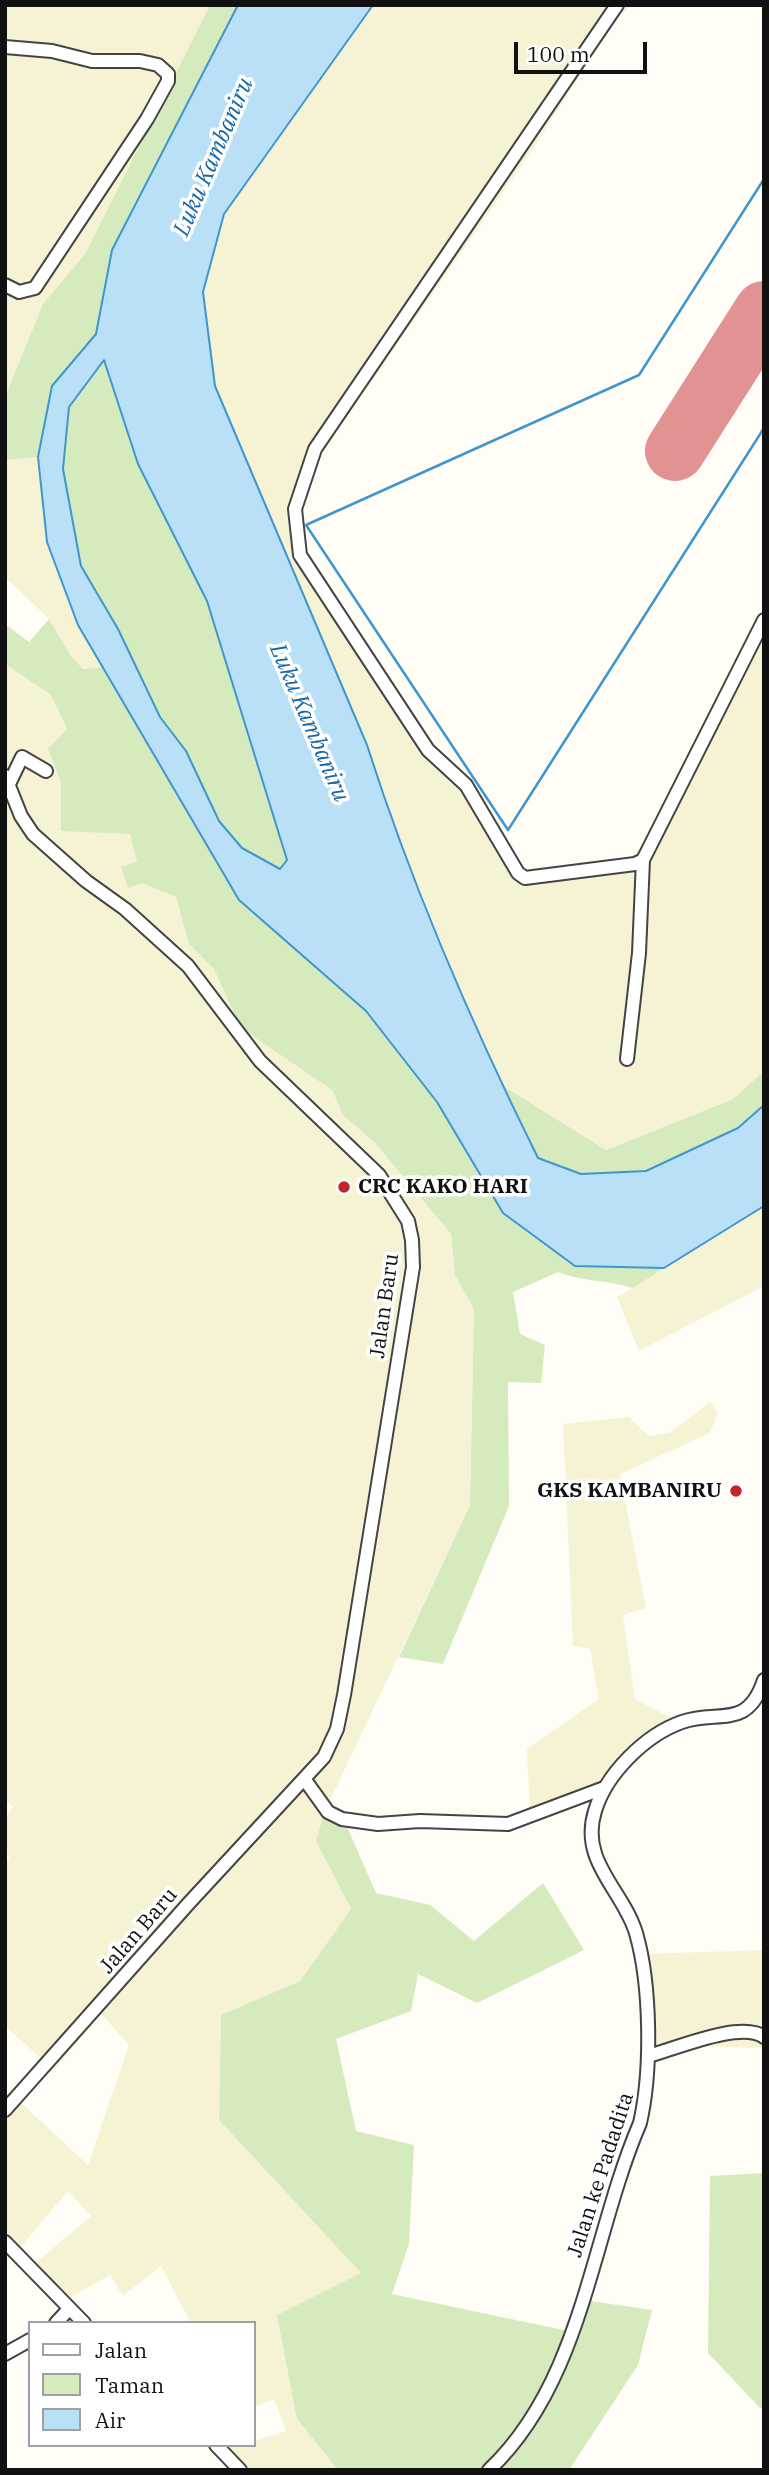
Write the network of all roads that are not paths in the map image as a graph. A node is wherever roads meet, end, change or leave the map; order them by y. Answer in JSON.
{"nodes":[{"id":1,"x":617,"y":5,"type":"edge"},
{"id":2,"x":5,"y":47,"type":"edge"},
{"id":3,"x":5,"y":285,"type":"edge"},
{"id":4,"x":764,"y":620,"type":"edge"},
{"id":5,"x":46,"y":771,"type":"dead end"},
{"id":6,"x":7,"y":780,"type":"edge"},
{"id":7,"x":643,"y":860,"type":"junction"},
{"id":8,"x":627,"y":1059,"type":"dead end"},
{"id":9,"x":764,"y":1681,"type":"edge"},
{"id":10,"x":304,"y":1780,"type":"junction"},
{"id":11,"x":604,"y":1788,"type":"junction"},
{"id":12,"x":764,"y":2037,"type":"edge"},
{"id":13,"x":648,"y":2056,"type":"junction"},
{"id":14,"x":5,"y":2110,"type":"edge"},
{"id":15,"x":5,"y":2242,"type":"edge"},
{"id":16,"x":69,"y":2309,"type":"junction"},
{"id":17,"x":58,"y":2321,"type":"edge"},
{"id":18,"x":82,"y":2321,"type":"edge"},
{"id":19,"x":28,"y":2341,"type":"edge"},
{"id":20,"x":5,"y":2354,"type":"edge"},
{"id":21,"x":218,"y":2447,"type":"edge"},
{"id":22,"x":240,"y":2470,"type":"edge"},
{"id":23,"x":489,"y":2470,"type":"edge"}],
"edges":[{"from":1,"to":7,"type":"street"},
{"from":2,"to":3,"type":"street"},
{"from":4,"to":7,"type":"street"},
{"from":5,"to":6,"type":"street"},
{"from":6,"to":10,"type":"street","name":"Jalan Baru"},
{"from":7,"to":8,"type":"street"},
{"from":9,"to":11,"type":"street","name":"Jalan ke Padadita"},
{"from":10,"to":11,"type":"street"},
{"from":10,"to":14,"type":"street","name":"Jalan Baru"},
{"from":11,"to":13,"type":"street","name":"Jalan ke Padadita"},
{"from":12,"to":13,"type":"street"},
{"from":13,"to":23,"type":"street","name":"Jalan ke Padadita"},
{"from":15,"to":16,"type":"street"},
{"from":16,"to":17,"type":"street"},
{"from":16,"to":18,"type":"street"},
{"from":19,"to":20,"type":"street"},
{"from":21,"to":22,"type":"street"}]}
